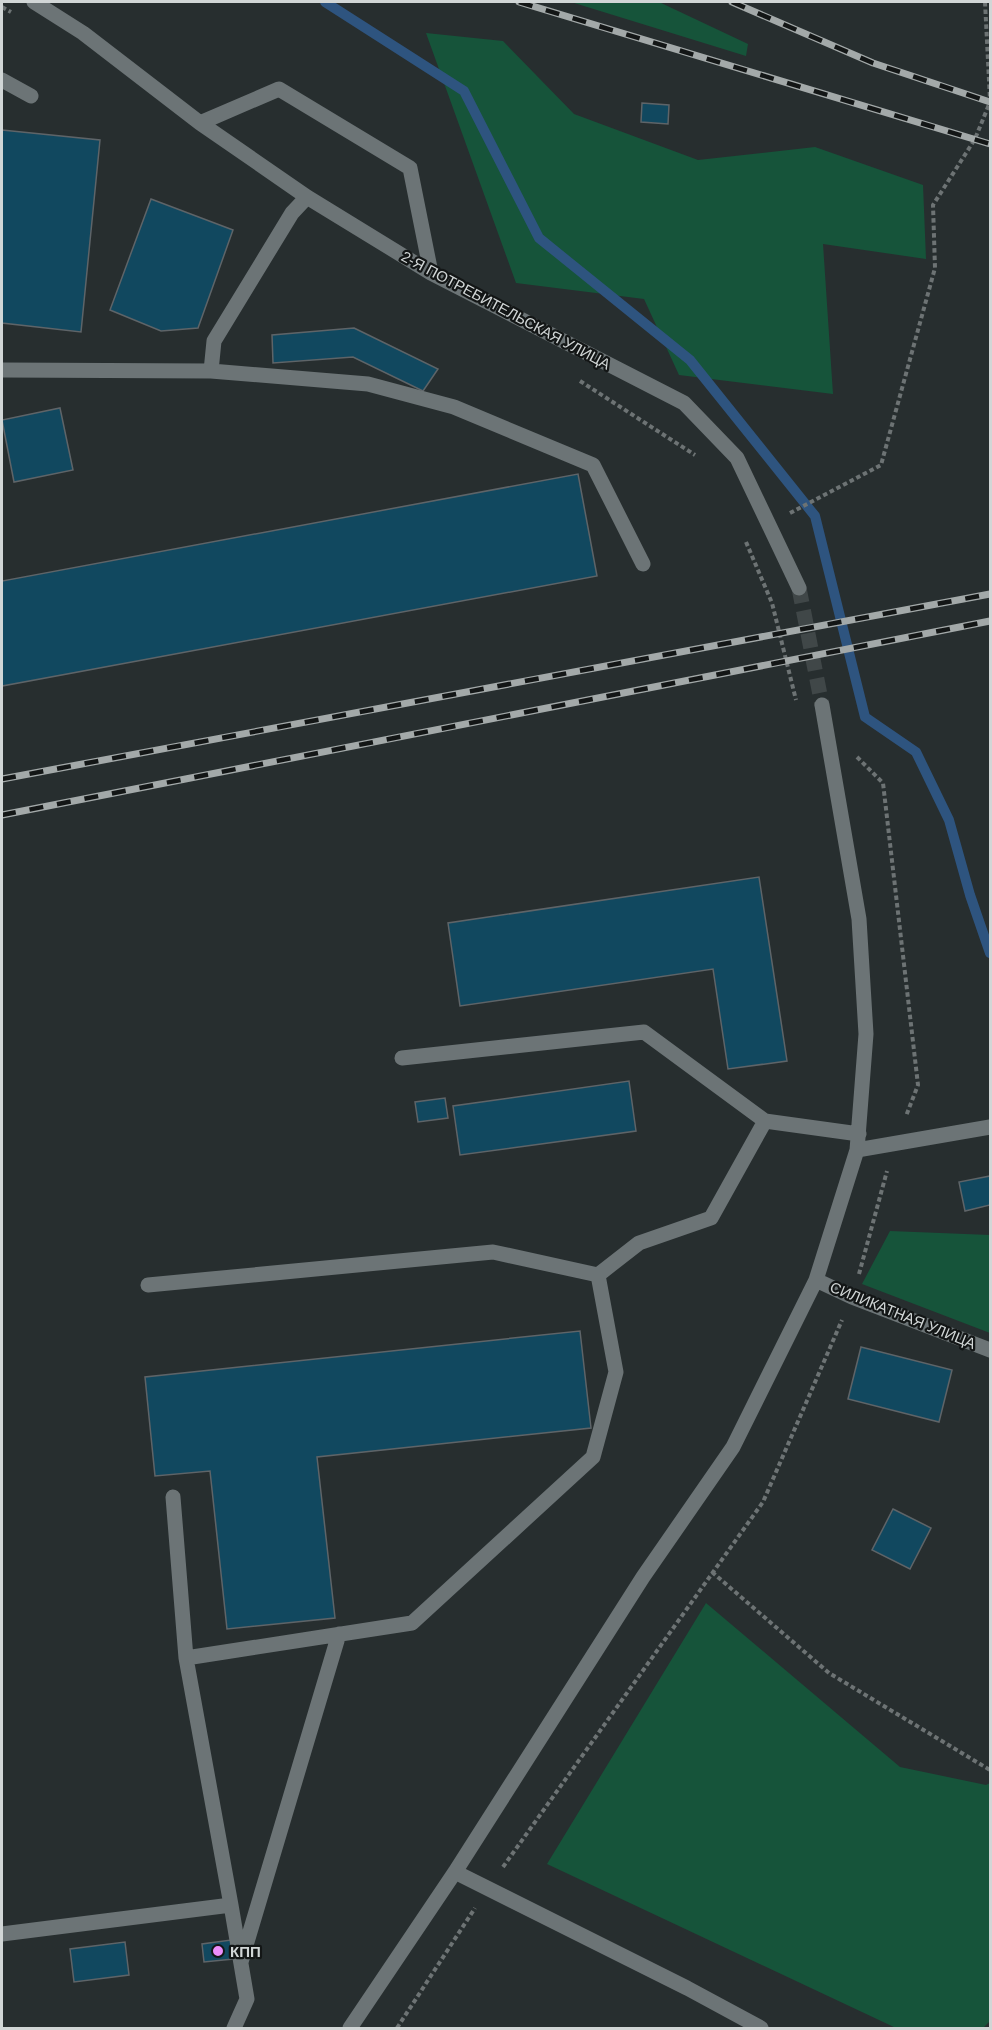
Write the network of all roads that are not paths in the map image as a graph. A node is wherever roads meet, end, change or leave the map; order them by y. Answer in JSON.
{"nodes":[{"id":1,"x":34,"y":2,"type":"edge"},
{"id":2,"x":2,"y":80,"type":"edge"},
{"id":3,"x":31,"y":96,"type":"dead end"},
{"id":4,"x":200,"y":123,"type":"junction"},
{"id":5,"x":307,"y":197,"type":"junction"},
{"id":6,"x":431,"y":273,"type":"junction"},
{"id":7,"x":2,"y":370,"type":"edge"},
{"id":8,"x":211,"y":371,"type":"junction"},
{"id":9,"x":643,"y":564,"type":"dead end"},
{"id":10,"x":799,"y":588,"type":"tunnel mouth"},
{"id":11,"x":822,"y":705,"type":"tunnel mouth"},
{"id":12,"x":402,"y":1058,"type":"dead end"},
{"id":13,"x":765,"y":1121,"type":"junction"},
{"id":14,"x":990,"y":1127,"type":"edge"},
{"id":15,"x":859,"y":1134,"type":"junction"},
{"id":16,"x":857,"y":1150,"type":"junction"},
{"id":17,"x":598,"y":1275,"type":"junction"},
{"id":18,"x":816,"y":1280,"type":"junction"},
{"id":19,"x":148,"y":1285,"type":"dead end"},
{"id":20,"x":990,"y":1350,"type":"edge"},
{"id":21,"x":173,"y":1497,"type":"dead end"},
{"id":22,"x":339,"y":1634,"type":"junction"},
{"id":23,"x":186,"y":1658,"type":"junction"},
{"id":24,"x":454,"y":1872,"type":"junction"},
{"id":25,"x":231,"y":1905,"type":"junction"},
{"id":26,"x":2,"y":1934,"type":"edge"},
{"id":27,"x":241,"y":1962,"type":"junction"},
{"id":28,"x":234,"y":2028,"type":"edge"},
{"id":29,"x":350,"y":2028,"type":"edge"},
{"id":30,"x":761,"y":2028,"type":"edge"}],
"edges":[{"from":1,"to":4,"type":"street","name":"2-Я ПОТРЕБИТЕЛЬСКАЯ УЛИЦА"},
{"from":2,"to":3,"type":"street"},
{"from":4,"to":5,"type":"street","name":"2-Я ПОТРЕБИТЕЛЬСКАЯ УЛИЦА"},
{"from":4,"to":6,"type":"street"},
{"from":5,"to":6,"type":"street","name":"2-Я ПОТРЕБИТЕЛЬСКАЯ УЛИЦА"},
{"from":5,"to":8,"type":"street"},
{"from":6,"to":10,"type":"street","name":"2-Я ПОТРЕБИТЕЛЬСКАЯ УЛИЦА"},
{"from":7,"to":8,"type":"street"},
{"from":8,"to":9,"type":"street"},
{"from":11,"to":15,"type":"street"},
{"from":12,"to":13,"type":"street"},
{"from":13,"to":15,"type":"street"},
{"from":13,"to":17,"type":"street"},
{"from":14,"to":16,"type":"street"},
{"from":15,"to":16,"type":"street"},
{"from":16,"to":18,"type":"street"},
{"from":17,"to":19,"type":"street"},
{"from":17,"to":22,"type":"street"},
{"from":18,"to":20,"type":"street","name":"СИЛИКАТНАЯ УЛИЦА"},
{"from":18,"to":24,"type":"street"},
{"from":21,"to":23,"type":"street"},
{"from":22,"to":23,"type":"street"},
{"from":22,"to":27,"type":"street"},
{"from":23,"to":25,"type":"street"},
{"from":24,"to":29,"type":"street"},
{"from":24,"to":30,"type":"street"},
{"from":25,"to":26,"type":"street"},
{"from":25,"to":27,"type":"street"},
{"from":27,"to":28,"type":"street"}]}
